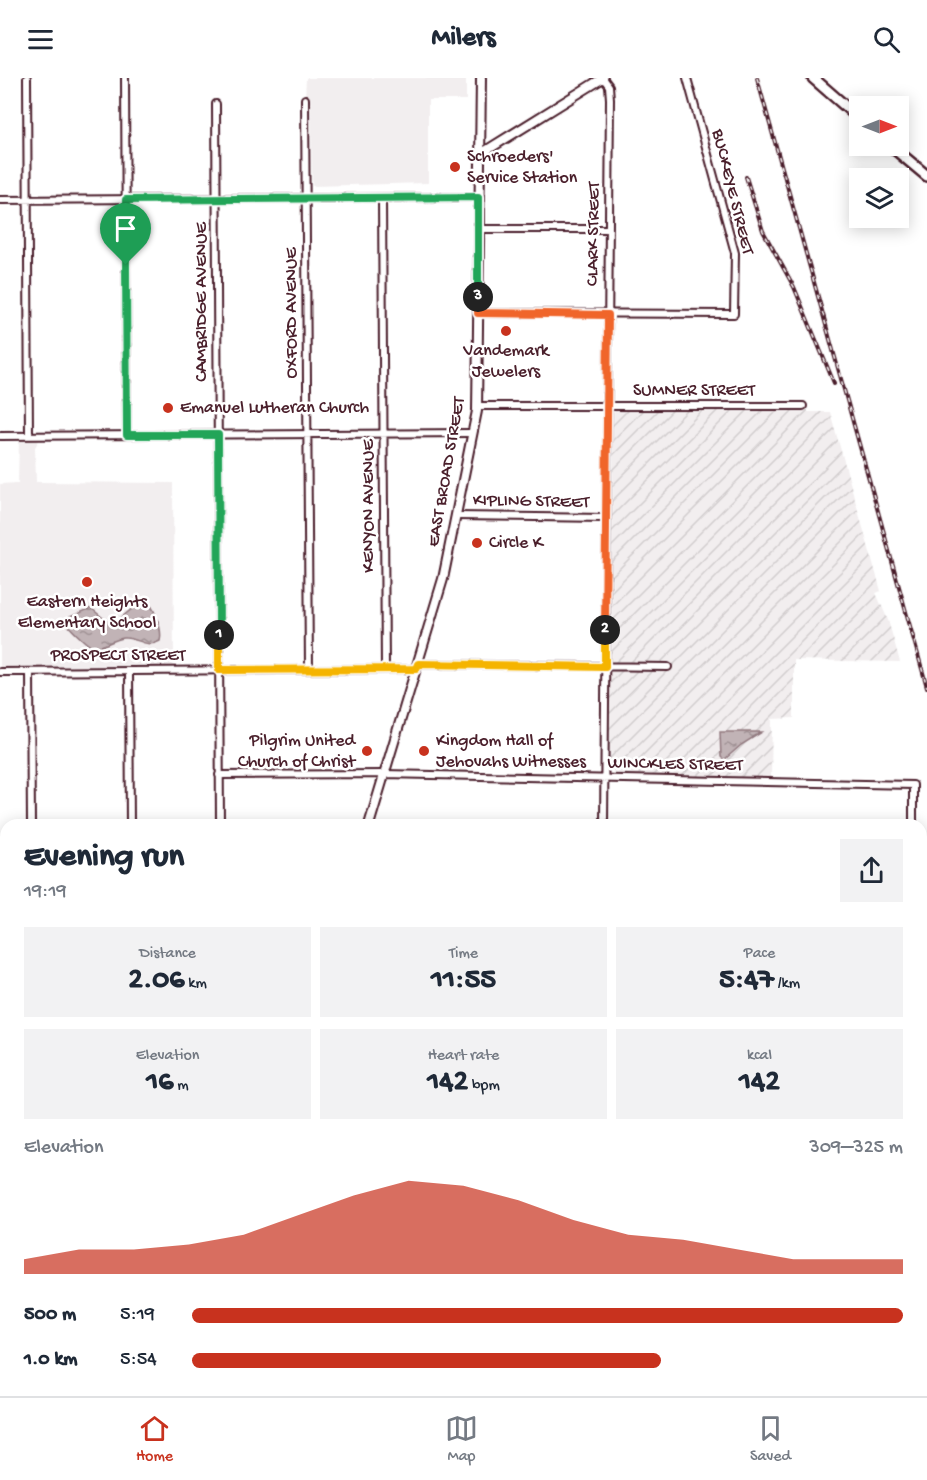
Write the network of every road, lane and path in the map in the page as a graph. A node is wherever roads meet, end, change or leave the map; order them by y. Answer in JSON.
{"nodes":[{"id":1,"x":27,"y":78,"type":"edge"},
{"id":2,"x":125,"y":78,"type":"edge"},
{"id":3,"x":481,"y":78,"type":"edge"},
{"id":4,"x":603,"y":78,"type":"edge"},
{"id":5,"x":687,"y":78,"type":"edge"},
{"id":6,"x":813,"y":78,"type":"edge"},
{"id":7,"x":305,"y":99,"type":"dead end"},
{"id":8,"x":216,"y":104,"type":"dead end"},
{"id":9,"x":849,"y":109,"type":"edge"},
{"id":10,"x":479,"y":156,"type":"junction"},
{"id":11,"x":903,"y":156,"type":"edge"},
{"id":12,"x":927,"y":176,"type":"edge"},
{"id":13,"x":478,"y":197,"type":"junction"},
{"id":14,"x":382,"y":198,"type":"junction"},
{"id":15,"x":216,"y":199,"type":"junction"},
{"id":16,"x":306,"y":199,"type":"junction"},
{"id":17,"x":0,"y":200,"type":"edge"},
{"id":18,"x":27,"y":200,"type":"junction"},
{"id":19,"x":126,"y":200,"type":"junction"},
{"id":20,"x":478,"y":229,"type":"junction"},
{"id":21,"x":609,"y":229,"type":"junction"},
{"id":22,"x":478,"y":313,"type":"junction"},
{"id":23,"x":608,"y":315,"type":"junction"},
{"id":24,"x":477,"y":406,"type":"junction"},
{"id":25,"x":607,"y":406,"type":"junction"},
{"id":26,"x":803,"y":406,"type":"dead end"},
{"id":27,"x":472,"y":433,"type":"junction"},
{"id":28,"x":307,"y":434,"type":"junction"},
{"id":29,"x":383,"y":434,"type":"junction"},
{"id":30,"x":127,"y":435,"type":"junction"},
{"id":31,"x":218,"y":435,"type":"junction"},
{"id":32,"x":0,"y":436,"type":"edge"},
{"id":33,"x":29,"y":436,"type":"junction"},
{"id":34,"x":456,"y":516,"type":"junction"},
{"id":35,"x":605,"y":518,"type":"junction"},
{"id":36,"x":417,"y":667,"type":"junction"},
{"id":37,"x":605,"y":667,"type":"junction"},
{"id":38,"x":668,"y":667,"type":"dead end"},
{"id":39,"x":385,"y":669,"type":"junction"},
{"id":40,"x":219,"y":670,"type":"junction"},
{"id":41,"x":309,"y":670,"type":"junction"},
{"id":42,"x":129,"y":671,"type":"junction"},
{"id":43,"x":0,"y":672,"type":"edge"},
{"id":44,"x":30,"y":672,"type":"junction"},
{"id":45,"x":384,"y":774,"type":"junction"},
{"id":46,"x":219,"y":775,"type":"junction"},
{"id":47,"x":604,"y":778,"type":"junction"},
{"id":48,"x":31,"y":819,"type":"edge"},
{"id":49,"x":130,"y":819,"type":"edge"},
{"id":50,"x":220,"y":819,"type":"edge"},
{"id":51,"x":371,"y":819,"type":"edge"},
{"id":52,"x":604,"y":819,"type":"edge"},
{"id":53,"x":913,"y":819,"type":"edge"}],
"edges":[{"from":1,"to":18,"type":"street"},
{"from":2,"to":19,"type":"street"},
{"from":3,"to":10,"type":"street","name":"EAST BROAD STREET"},
{"from":4,"to":10,"type":"street"},
{"from":4,"to":21,"type":"street","name":"CLARK STREET"},
{"from":5,"to":23,"type":"street","name":"BUCKEYE STREET"},
{"from":6,"to":9,"type":"main road"},
{"from":7,"to":16,"type":"street","name":"OXFORD AVENUE"},
{"from":8,"to":15,"type":"street","name":"CAMBRIDGE AVENUE"},
{"from":10,"to":13,"type":"street","name":"EAST BROAD STREET"},
{"from":11,"to":12,"type":"main road"},
{"from":13,"to":14,"type":"street"},
{"from":13,"to":20,"type":"street","name":"EAST BROAD STREET"},
{"from":14,"to":16,"type":"street"},
{"from":14,"to":29,"type":"street","name":"KENYON AVENUE"},
{"from":15,"to":16,"type":"street"},
{"from":15,"to":19,"type":"street"},
{"from":15,"to":31,"type":"street","name":"CAMBRIDGE AVENUE"},
{"from":16,"to":28,"type":"street","name":"OXFORD AVENUE"},
{"from":17,"to":18,"type":"street"},
{"from":18,"to":19,"type":"street"},
{"from":18,"to":33,"type":"street"},
{"from":19,"to":30,"type":"street"},
{"from":20,"to":21,"type":"street"},
{"from":20,"to":22,"type":"street","name":"EAST BROAD STREET"},
{"from":21,"to":23,"type":"street","name":"CLARK STREET"},
{"from":22,"to":23,"type":"street"},
{"from":22,"to":24,"type":"street","name":"EAST BROAD STREET"},
{"from":23,"to":25,"type":"street","name":"CLARK STREET"},
{"from":24,"to":25,"type":"street","name":"SUMNER STREET"},
{"from":24,"to":27,"type":"street","name":"EAST BROAD STREET"},
{"from":25,"to":26,"type":"street","name":"SUMNER STREET"},
{"from":25,"to":35,"type":"street","name":"CLARK STREET"},
{"from":27,"to":29,"type":"street"},
{"from":27,"to":34,"type":"street","name":"EAST BROAD STREET"},
{"from":28,"to":29,"type":"street"},
{"from":28,"to":31,"type":"street"},
{"from":28,"to":41,"type":"street","name":"OXFORD AVENUE"},
{"from":29,"to":39,"type":"street","name":"KENYON AVENUE"},
{"from":30,"to":31,"type":"street"},
{"from":30,"to":33,"type":"street"},
{"from":31,"to":40,"type":"street","name":"CAMBRIDGE AVENUE"},
{"from":32,"to":33,"type":"street"},
{"from":34,"to":35,"type":"street","name":"KIPLING STREET"},
{"from":34,"to":36,"type":"street","name":"EAST BROAD STREET"},
{"from":35,"to":37,"type":"street","name":"CLARK STREET"},
{"from":36,"to":37,"type":"street","name":"PROSPECT STREET"},
{"from":36,"to":39,"type":"street","name":"PROSPECT STREET"},
{"from":36,"to":45,"type":"street","name":"EAST BROAD STREET"},
{"from":37,"to":38,"type":"street","name":"PROSPECT STREET"},
{"from":37,"to":47,"type":"street","name":"CLARK STREET"},
{"from":39,"to":41,"type":"street","name":"PROSPECT STREET"},
{"from":40,"to":41,"type":"street","name":"PROSPECT STREET"},
{"from":40,"to":42,"type":"street","name":"PROSPECT STREET"},
{"from":40,"to":46,"type":"street","name":"CAMBRIDGE AVENUE"},
{"from":42,"to":44,"type":"street","name":"PROSPECT STREET"},
{"from":42,"to":49,"type":"street"},
{"from":43,"to":44,"type":"street","name":"PROSPECT STREET"},
{"from":44,"to":48,"type":"street"},
{"from":45,"to":46,"type":"street","name":"WINCKLES STREET"},
{"from":45,"to":47,"type":"street","name":"WINCKLES STREET"},
{"from":45,"to":51,"type":"street","name":"EAST BROAD STREET"},
{"from":46,"to":50,"type":"street","name":"CAMBRIDGE AVENUE"},
{"from":47,"to":52,"type":"street","name":"CLARK STREET"},
{"from":47,"to":53,"type":"street","name":"WINCKLES STREET"}]}
